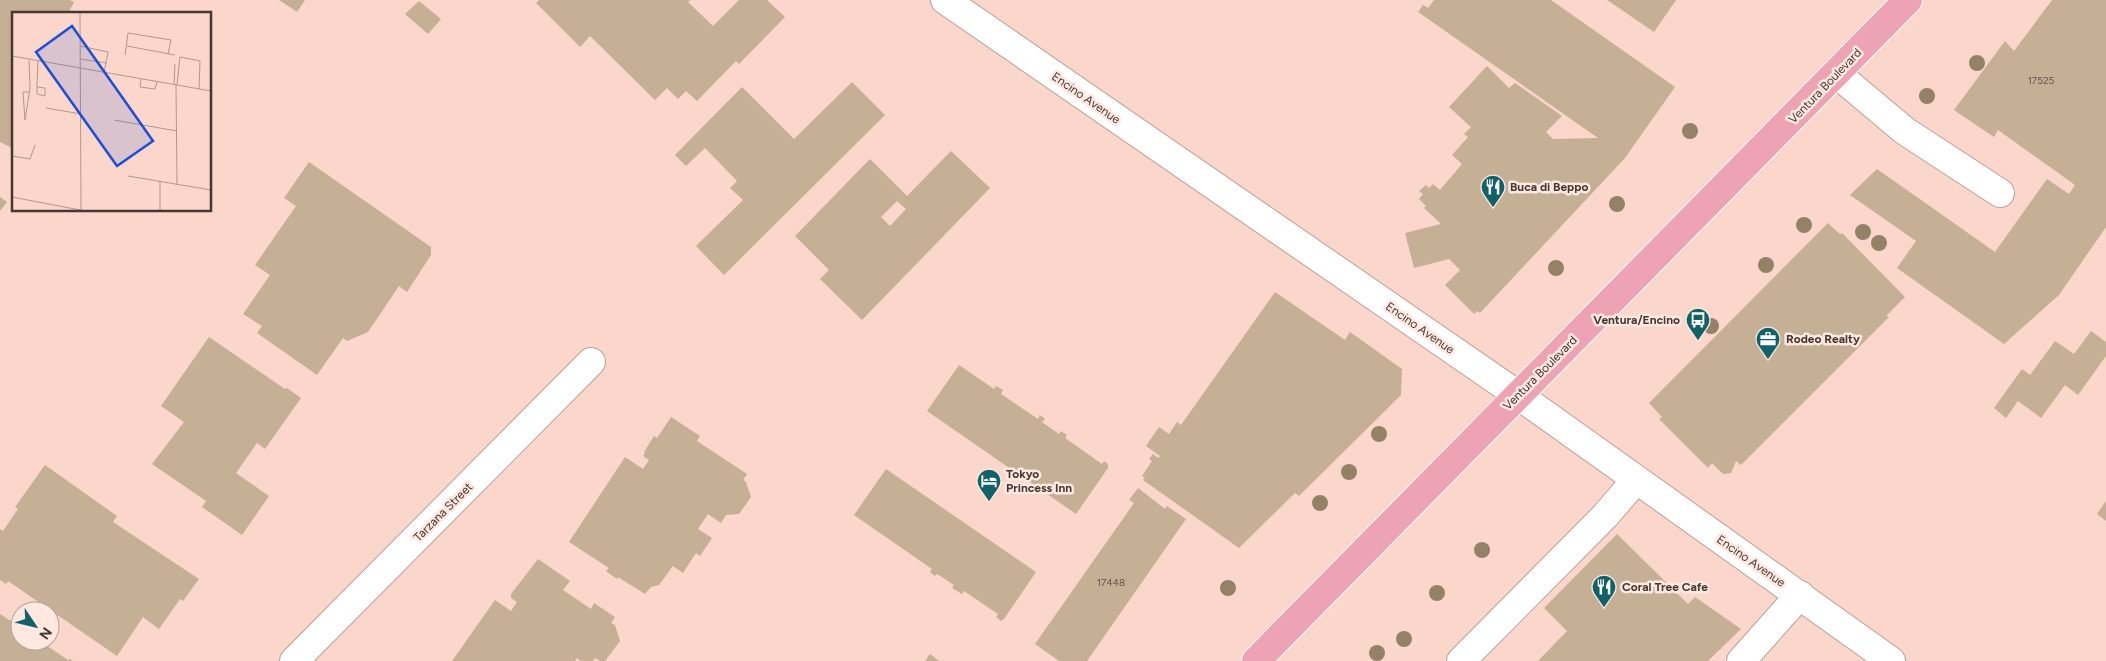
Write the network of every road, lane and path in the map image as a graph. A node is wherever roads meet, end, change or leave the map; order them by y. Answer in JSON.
{"nodes":[{"id":1,"x":1908,"y":0,"type":"edge"},
{"id":2,"x":955,"y":3,"type":"edge"},
{"id":3,"x":1837,"y":74,"type":"junction"},
{"id":4,"x":2000,"y":193,"type":"dead end"},
{"id":5,"x":591,"y":362,"type":"dead end"},
{"id":6,"x":1518,"y":395,"type":"junction"},
{"id":7,"x":1636,"y":480,"type":"junction"},
{"id":8,"x":1800,"y":595,"type":"junction"},
{"id":9,"x":1257,"y":660,"type":"edge"},
{"id":10,"x":294,"y":661,"type":"edge"},
{"id":11,"x":1461,"y":661,"type":"edge"},
{"id":12,"x":1741,"y":661,"type":"edge"},
{"id":13,"x":1891,"y":661,"type":"edge"}],
"edges":[{"from":1,"to":3,"type":"main road","name":"Ventura Boulevard"},
{"from":2,"to":6,"type":"street","name":"Encino Avenue"},
{"from":3,"to":4,"type":"street"},
{"from":3,"to":6,"type":"main road","name":"Ventura Boulevard"},
{"from":5,"to":10,"type":"street","name":"Tarzana Street"},
{"from":6,"to":7,"type":"street","name":"Encino Avenue"},
{"from":6,"to":9,"type":"main road","name":"Ventura Boulevard"},
{"from":7,"to":8,"type":"street","name":"Encino Avenue"},
{"from":7,"to":11,"type":"street"},
{"from":8,"to":12,"type":"street"},
{"from":8,"to":13,"type":"street","name":"Encino Avenue"}]}
